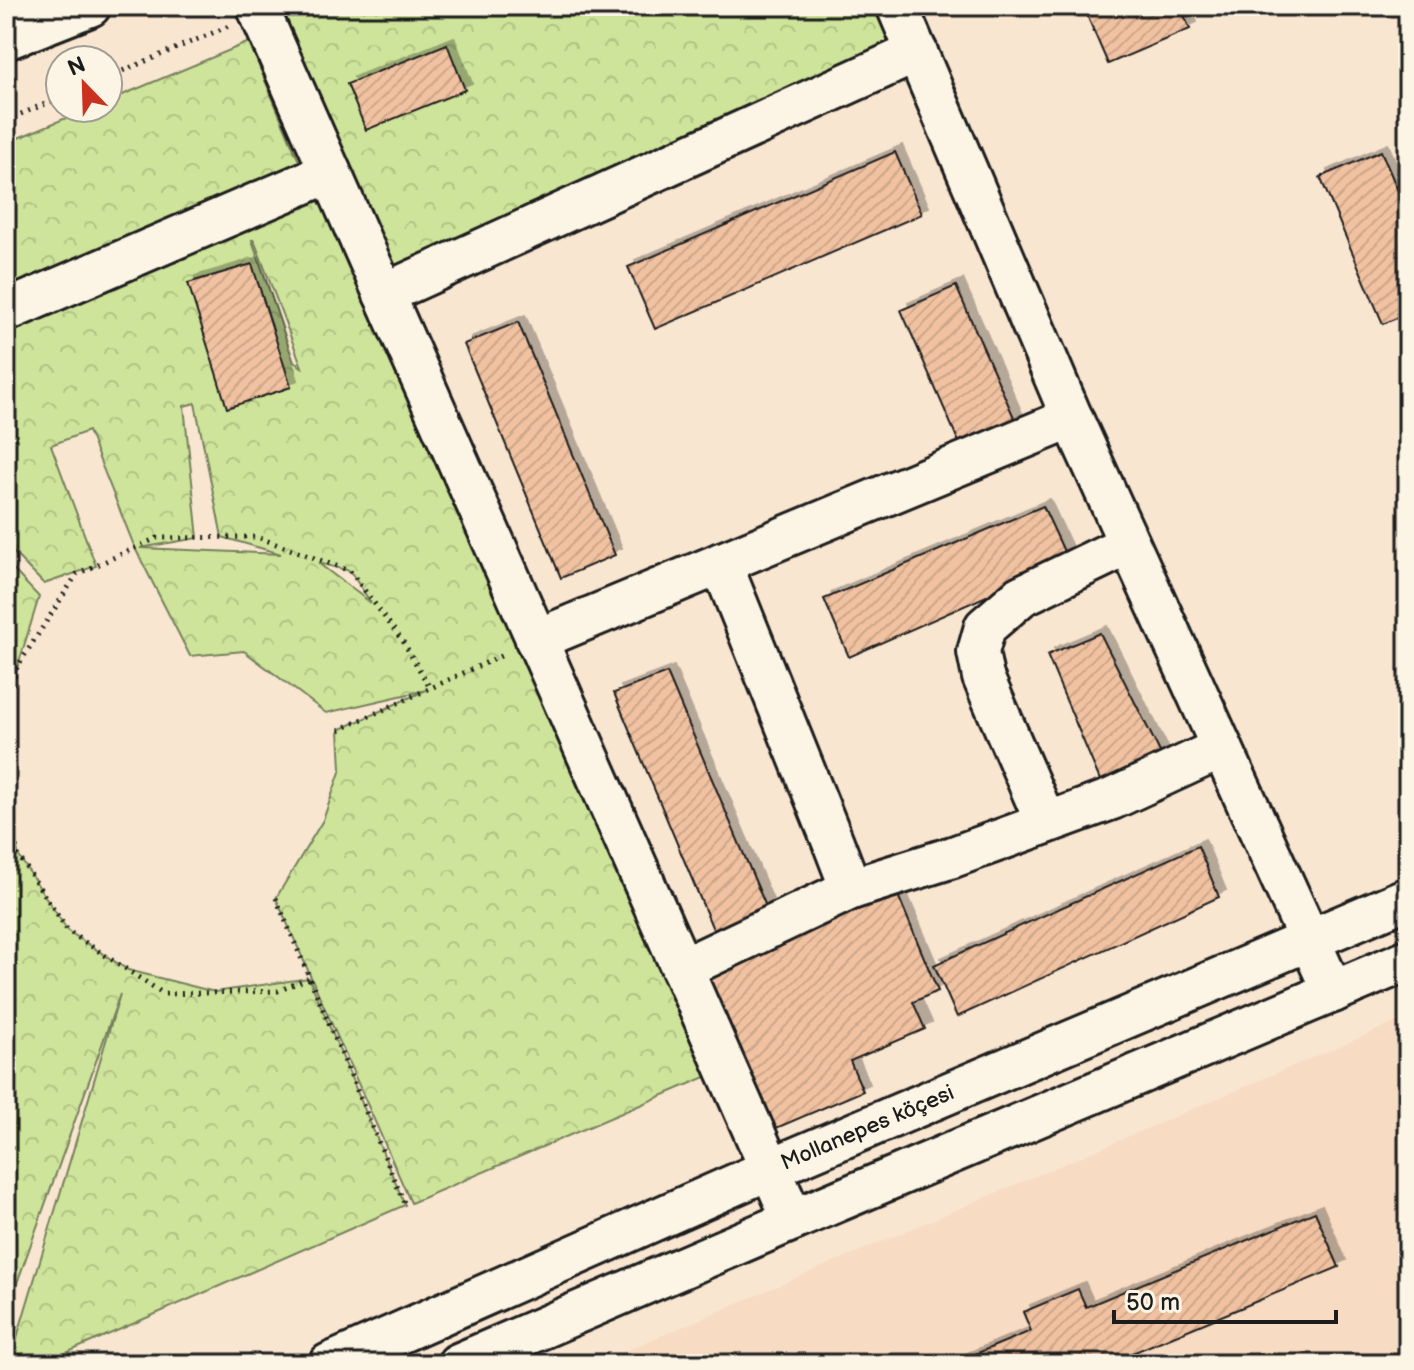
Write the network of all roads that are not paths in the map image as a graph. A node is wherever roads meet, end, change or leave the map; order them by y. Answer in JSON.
{"nodes":[{"id":1,"x":90,"y":6,"type":"edge"},
{"id":2,"x":897,"y":6,"type":"edge"},
{"id":3,"x":259,"y":10,"type":"edge"},
{"id":4,"x":6,"y":39,"type":"edge"},
{"id":5,"x":917,"y":52,"type":"junction"},
{"id":6,"x":330,"y":172,"type":"junction"},
{"id":7,"x":384,"y":294,"type":"junction"},
{"id":8,"x":6,"y":311,"type":"edge"},
{"id":9,"x":1072,"y":418,"type":"junction"},
{"id":10,"x":1129,"y":544,"type":"junction"},
{"id":11,"x":721,"y":563,"type":"junction"},
{"id":12,"x":536,"y":640,"type":"junction"},
{"id":13,"x":1222,"y":748,"type":"junction"},
{"id":14,"x":1046,"y":823,"type":"junction"},
{"id":15,"x":851,"y":889,"type":"junction"},
{"id":16,"x":1408,"y":898,"type":"edge"},
{"id":17,"x":1310,"y":940,"type":"junction"},
{"id":18,"x":1408,"y":960,"type":"edge"},
{"id":19,"x":682,"y":969,"type":"junction"},
{"id":20,"x":1333,"y":992,"type":"junction"},
{"id":21,"x":770,"y":1169,"type":"junction"},
{"id":22,"x":793,"y":1220,"type":"junction"},
{"id":23,"x":329,"y":1364,"type":"edge"},
{"id":24,"x":458,"y":1364,"type":"edge"}],
"edges":[{"from":1,"to":4,"type":"street"},
{"from":2,"to":5,"type":"street"},
{"from":3,"to":6,"type":"street"},
{"from":5,"to":7,"type":"street"},
{"from":5,"to":9,"type":"street"},
{"from":6,"to":7,"type":"street"},
{"from":6,"to":8,"type":"street"},
{"from":7,"to":12,"type":"street"},
{"from":9,"to":10,"type":"street"},
{"from":9,"to":11,"type":"street"},
{"from":10,"to":13,"type":"street"},
{"from":10,"to":14,"type":"street"},
{"from":11,"to":12,"type":"street"},
{"from":11,"to":15,"type":"street"},
{"from":12,"to":19,"type":"street"},
{"from":13,"to":14,"type":"street"},
{"from":13,"to":17,"type":"street"},
{"from":14,"to":15,"type":"street"},
{"from":15,"to":19,"type":"street"},
{"from":16,"to":17,"type":"street","name":"Mollanepes köçesi"},
{"from":17,"to":20,"type":"street"},
{"from":17,"to":21,"type":"street","name":"Mollanepes köçesi"},
{"from":18,"to":20,"type":"street"},
{"from":19,"to":21,"type":"street"},
{"from":20,"to":22,"type":"street"},
{"from":21,"to":22,"type":"street"},
{"from":21,"to":23,"type":"street","name":"Mollanepes köçesi"},
{"from":22,"to":24,"type":"street"}]}
